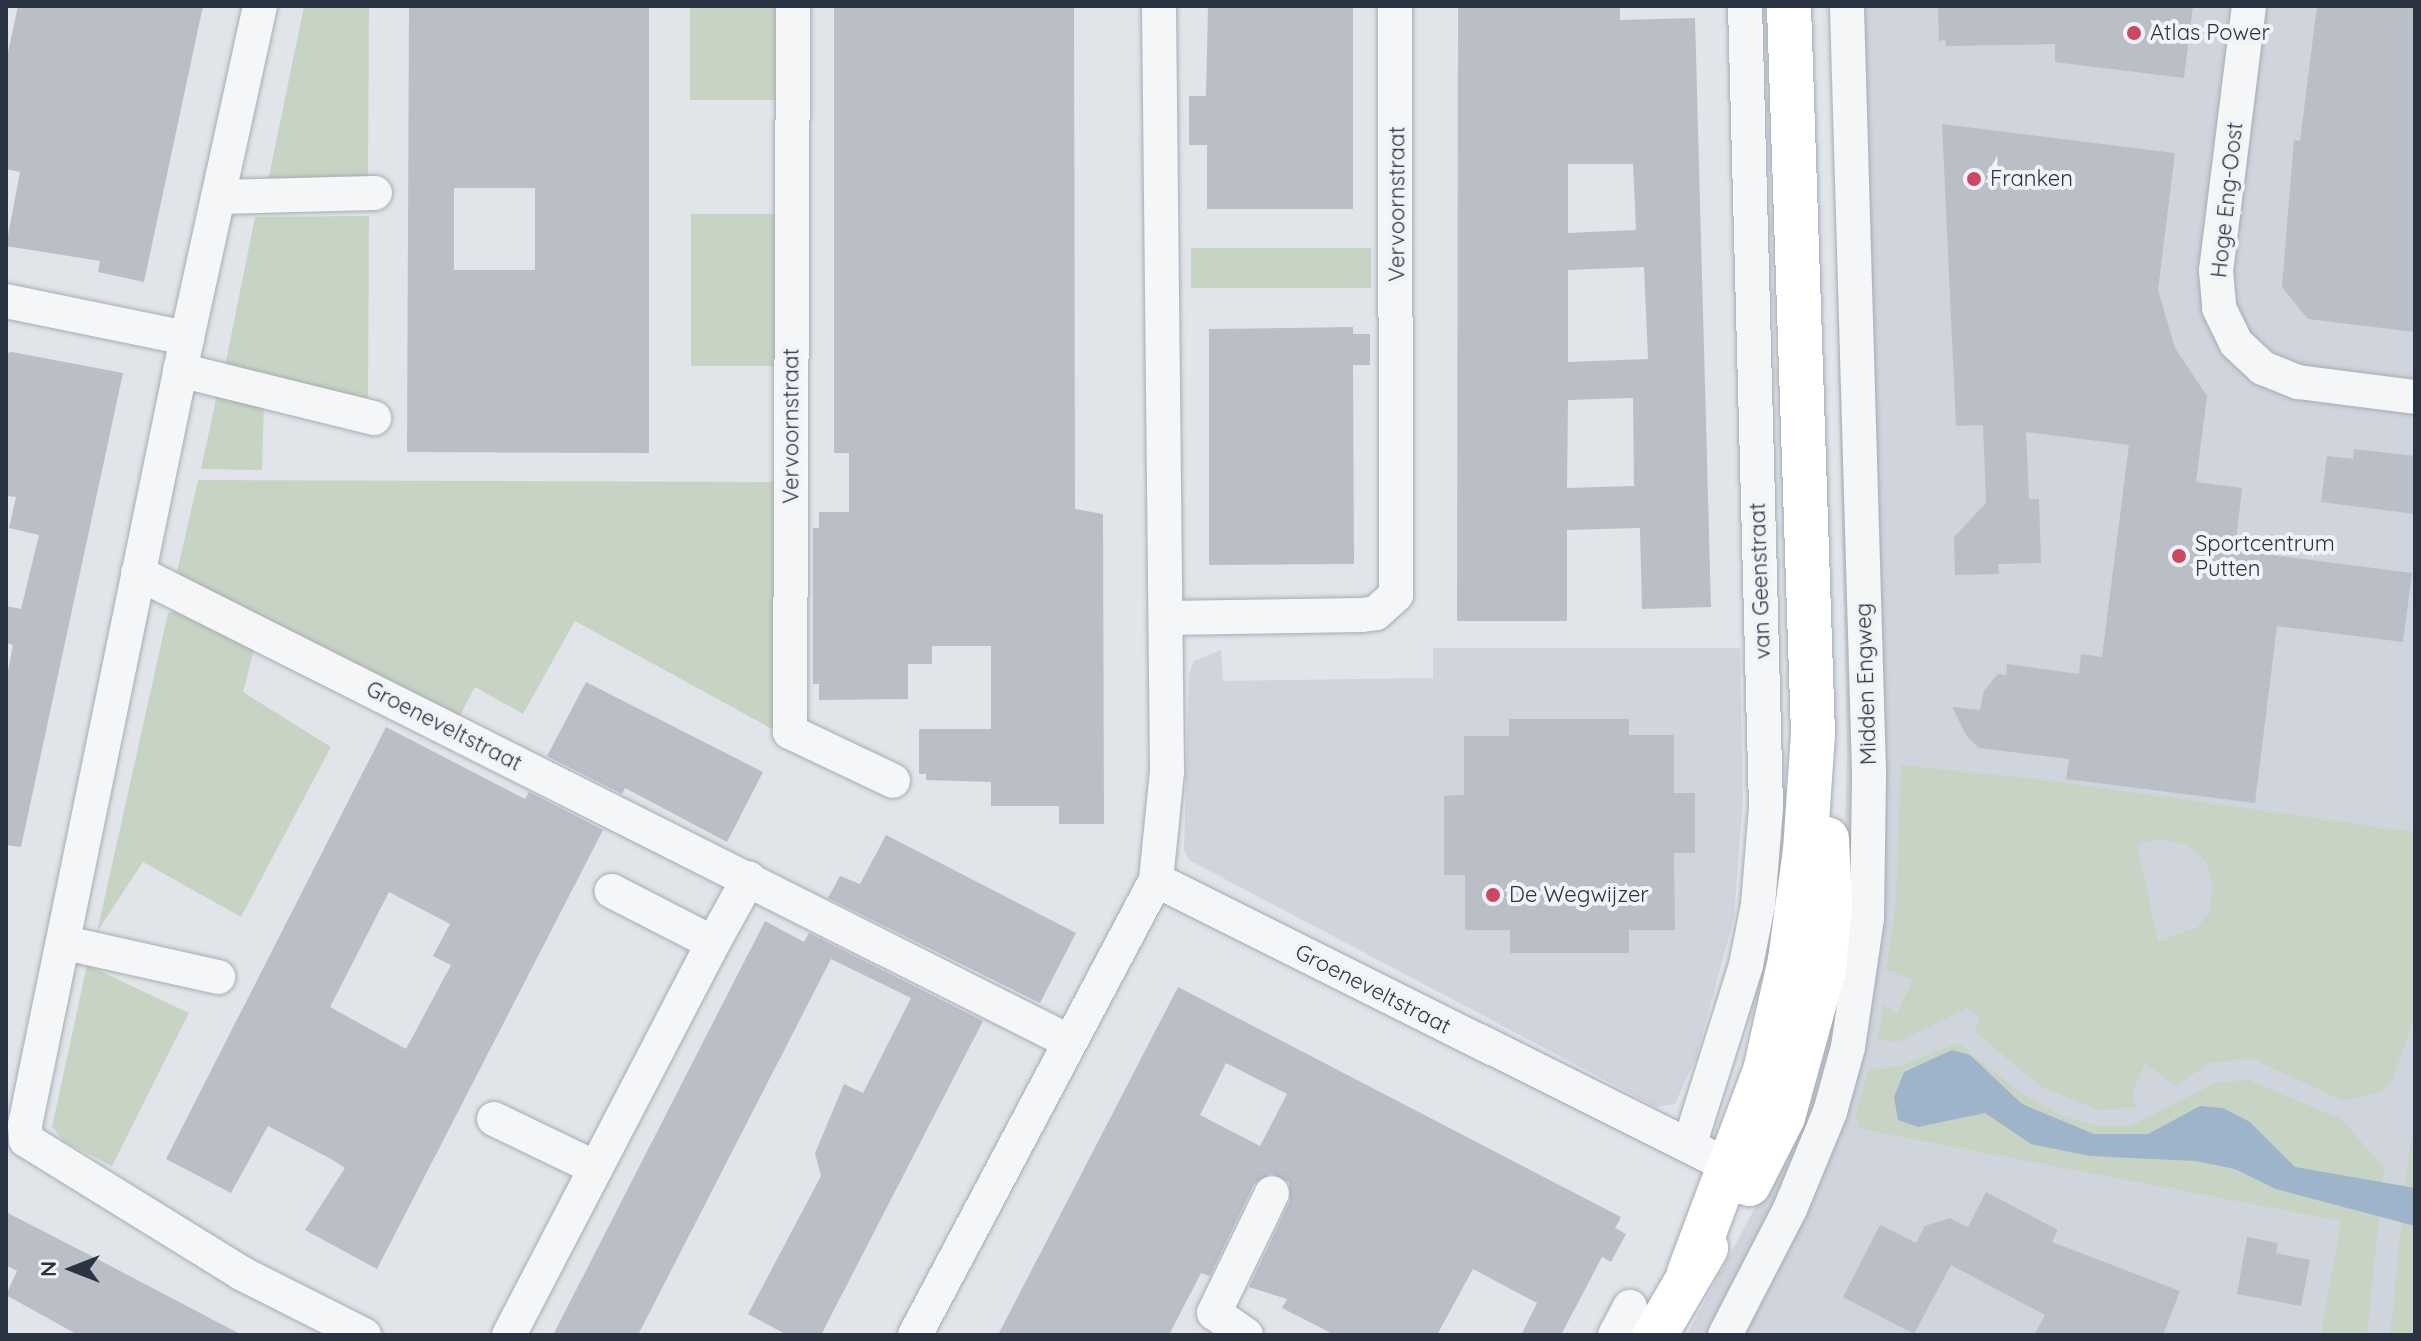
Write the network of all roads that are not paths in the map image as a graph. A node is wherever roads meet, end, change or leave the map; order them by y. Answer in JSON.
{"nodes":[{"id":1,"x":260,"y":6,"type":"edge"},
{"id":2,"x":793,"y":6,"type":"edge"},
{"id":3,"x":1159,"y":6,"type":"edge"},
{"id":4,"x":1395,"y":6,"type":"edge"},
{"id":5,"x":1745,"y":6,"type":"edge"},
{"id":6,"x":1789,"y":6,"type":"edge"},
{"id":7,"x":1847,"y":6,"type":"edge"},
{"id":8,"x":2249,"y":6,"type":"edge"},
{"id":9,"x":375,"y":193,"type":"dead end"},
{"id":10,"x":218,"y":197,"type":"junction"},
{"id":11,"x":6,"y":301,"type":"edge"},
{"id":12,"x":183,"y":354,"type":"junction"},
{"id":13,"x":2415,"y":397,"type":"edge"},
{"id":14,"x":374,"y":418,"type":"dead end"},
{"id":15,"x":138,"y":573,"type":"junction"},
{"id":16,"x":1166,"y":618,"type":"junction"},
{"id":17,"x":893,"y":781,"type":"dead end"},
{"id":18,"x":749,"y":878,"type":"junction"},
{"id":19,"x":1156,"y":880,"type":"junction"},
{"id":20,"x":612,"y":891,"type":"dead end"},
{"id":21,"x":66,"y":943,"type":"junction"},
{"id":22,"x":713,"y":943,"type":"junction"},
{"id":23,"x":218,"y":977,"type":"dead end"},
{"id":24,"x":1068,"y":1041,"type":"junction"},
{"id":25,"x":494,"y":1119,"type":"dead end"},
{"id":26,"x":1689,"y":1146,"type":"junction"},
{"id":27,"x":596,"y":1168,"type":"junction"},
{"id":28,"x":1742,"y":1173,"type":"junction"},
{"id":29,"x":1272,"y":1193,"type":"dead end"},
{"id":30,"x":1633,"y":1326,"type":"edge"},
{"id":31,"x":364,"y":1335,"type":"edge"},
{"id":32,"x":509,"y":1335,"type":"edge"},
{"id":33,"x":915,"y":1335,"type":"edge"},
{"id":34,"x":1246,"y":1335,"type":"edge"},
{"id":35,"x":1725,"y":1335,"type":"edge"}],
"edges":[{"from":1,"to":10,"type":"street"},
{"from":2,"to":17,"type":"street","name":"Vervoornstraat"},
{"from":3,"to":16,"type":"street"},
{"from":4,"to":16,"type":"street","name":"Vervoornstraat"},
{"from":5,"to":26,"type":"street","name":"van Geenstraat"},
{"from":6,"to":28,"type":"main road"},
{"from":7,"to":35,"type":"street","name":"Midden Engweg"},
{"from":8,"to":13,"type":"street","name":"Hoge Eng-Oost"},
{"from":9,"to":10,"type":"street"},
{"from":10,"to":12,"type":"street"},
{"from":11,"to":12,"type":"street"},
{"from":12,"to":14,"type":"street"},
{"from":12,"to":15,"type":"street"},
{"from":15,"to":18,"type":"street","name":"Groeneveltstraat"},
{"from":15,"to":21,"type":"street"},
{"from":16,"to":19,"type":"street"},
{"from":18,"to":22,"type":"street"},
{"from":18,"to":24,"type":"street","name":"Groeneveltstraat"},
{"from":19,"to":24,"type":"street"},
{"from":19,"to":26,"type":"street","name":"Groeneveltstraat"},
{"from":20,"to":22,"type":"street"},
{"from":21,"to":23,"type":"street"},
{"from":21,"to":31,"type":"street"},
{"from":22,"to":27,"type":"street"},
{"from":24,"to":33,"type":"street"},
{"from":25,"to":27,"type":"street"},
{"from":26,"to":28,"type":"street","name":"Groeneveltstraat"},
{"from":27,"to":32,"type":"street"},
{"from":28,"to":30,"type":"main road"},
{"from":29,"to":34,"type":"street"}]}
